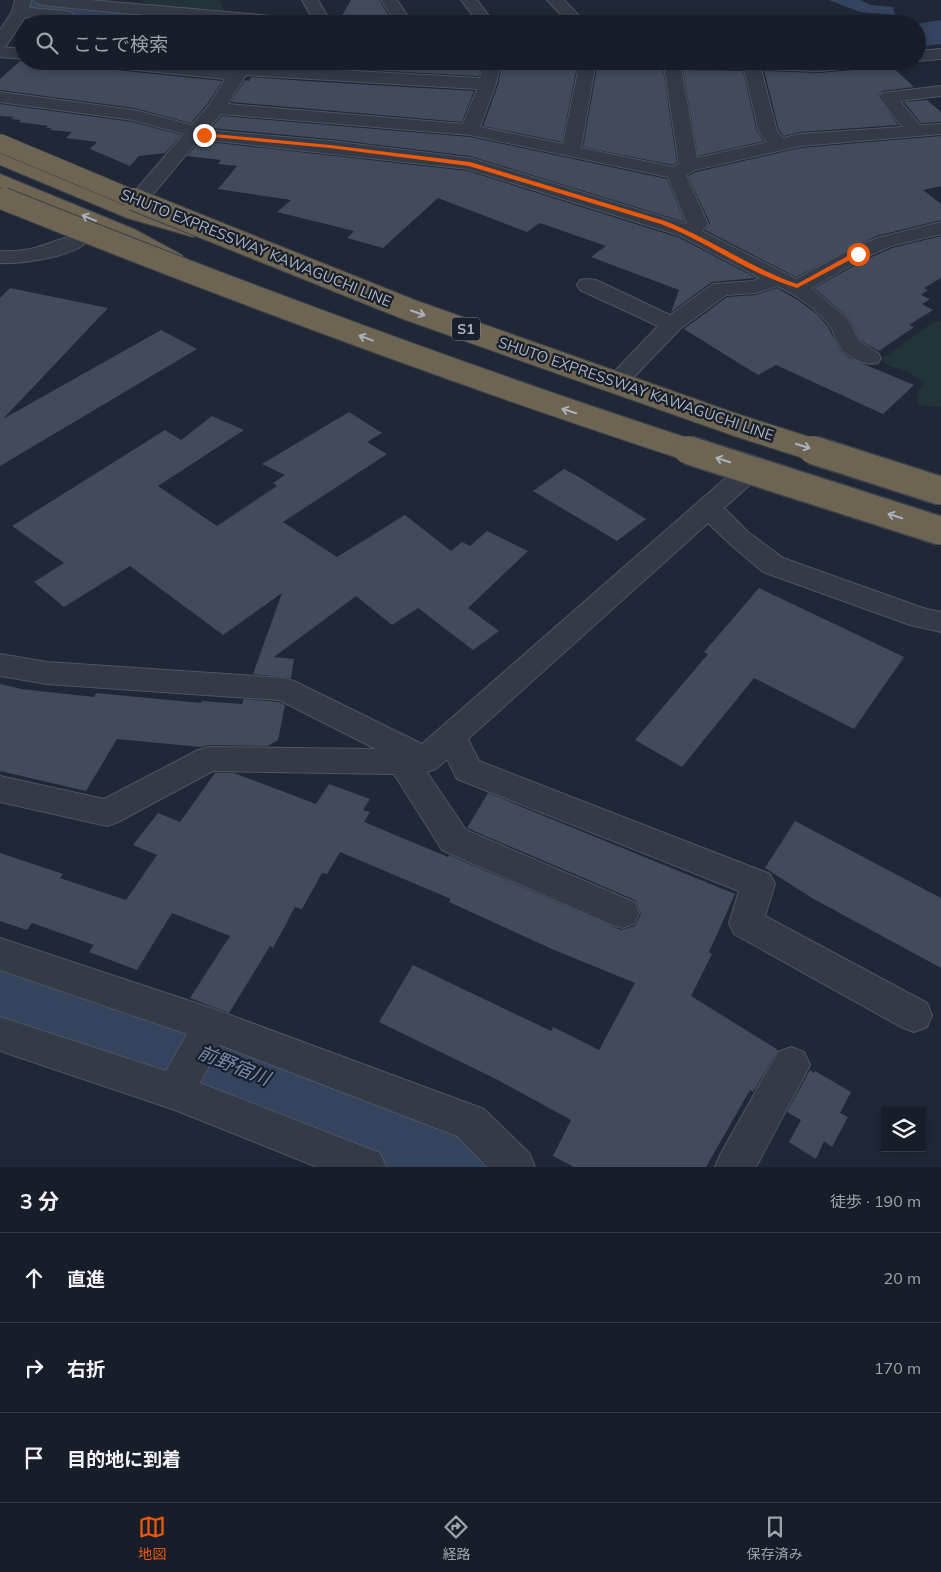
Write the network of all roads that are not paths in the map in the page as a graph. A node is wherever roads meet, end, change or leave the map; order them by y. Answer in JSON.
{"nodes":[{"id":1,"x":42,"y":0,"type":"edge"},
{"id":2,"x":226,"y":0,"type":"edge"},
{"id":3,"x":310,"y":0,"type":"edge"},
{"id":4,"x":389,"y":0,"type":"edge"},
{"id":5,"x":469,"y":0,"type":"edge"},
{"id":6,"x":555,"y":0,"type":"edge"},
{"id":7,"x":134,"y":5,"type":"edge"},
{"id":8,"x":22,"y":6,"type":"edge"},
{"id":9,"x":86,"y":15,"type":"edge"},
{"id":10,"x":198,"y":15,"type":"edge"},
{"id":11,"x":233,"y":15,"type":"edge"},
{"id":12,"x":319,"y":15,"type":"edge"},
{"id":13,"x":399,"y":15,"type":"edge"},
{"id":14,"x":480,"y":15,"type":"edge"},
{"id":15,"x":570,"y":15,"type":"edge"},
{"id":16,"x":15,"y":17,"type":"edge"},
{"id":17,"x":0,"y":42,"type":"edge"},
{"id":18,"x":0,"y":52,"type":"edge"},
{"id":19,"x":15,"y":53,"type":"edge"},
{"id":20,"x":941,"y":54,"type":"edge"},
{"id":21,"x":926,"y":55,"type":"edge"},
{"id":22,"x":240,"y":70,"type":"edge"},
{"id":23,"x":257,"y":70,"type":"edge"},
{"id":24,"x":492,"y":70,"type":"edge"},
{"id":25,"x":586,"y":70,"type":"edge"},
{"id":26,"x":673,"y":70,"type":"edge"},
{"id":27,"x":752,"y":70,"type":"edge"},
{"id":28,"x":488,"y":84,"type":"junction"},
{"id":29,"x":941,"y":91,"type":"edge"},
{"id":30,"x":0,"y":97,"type":"edge"},
{"id":31,"x":216,"y":108,"type":"junction"},
{"id":32,"x":941,"y":129,"type":"edge"},
{"id":33,"x":470,"y":130,"type":"junction"},
{"id":34,"x":196,"y":131,"type":"junction"},
{"id":35,"x":916,"y":132,"type":"junction"},
{"id":36,"x":778,"y":144,"type":"junction"},
{"id":37,"x":571,"y":152,"type":"junction"},
{"id":38,"x":2,"y":154,"type":"edge"},
{"id":39,"x":683,"y":169,"type":"junction"},
{"id":40,"x":0,"y":180,"type":"edge"},
{"id":41,"x":142,"y":195,"type":"dead end"},
{"id":42,"x":0,"y":197,"type":"edge"},
{"id":43,"x":941,"y":228,"type":"edge"},
{"id":44,"x":688,"y":232,"type":"junction"},
{"id":45,"x":78,"y":240,"type":"dead end"},
{"id":46,"x":0,"y":257,"type":"edge"},
{"id":47,"x":345,"y":276,"type":"dead end"},
{"id":48,"x":787,"y":283,"type":"junction"},
{"id":49,"x":588,"y":285,"type":"dead end"},
{"id":50,"x":289,"y":319,"type":"dead end"},
{"id":51,"x":672,"y":324,"type":"junction"},
{"id":52,"x":870,"y":358,"type":"dead end"},
{"id":53,"x":624,"y":375,"type":"dead end"},
{"id":54,"x":745,"y":475,"type":"dead end"},
{"id":55,"x":941,"y":491,"type":"edge"},
{"id":56,"x":708,"y":508,"type":"junction"},
{"id":57,"x":941,"y":531,"type":"edge"},
{"id":58,"x":941,"y":622,"type":"edge"},
{"id":59,"x":0,"y":665,"type":"edge"},
{"id":60,"x":452,"y":737,"type":"junction"},
{"id":61,"x":414,"y":761,"type":"junction"},
{"id":62,"x":0,"y":789,"type":"edge"},
{"id":63,"x":622,"y":914,"type":"dead end"},
{"id":64,"x":0,"y":954,"type":"edge"},
{"id":65,"x":914,"y":1015,"type":"dead end"},
{"id":66,"x":211,"y":1025,"type":"junction"},
{"id":67,"x":0,"y":1034,"type":"edge"},
{"id":68,"x":791,"y":1065,"type":"dead end"},
{"id":69,"x":174,"y":1092,"type":"junction"},
{"id":70,"x":366,"y":1167,"type":"edge"},
{"id":71,"x":516,"y":1167,"type":"edge"},
{"id":72,"x":735,"y":1167,"type":"edge"}],
"edges":[{"from":1,"to":7,"type":"street"},
{"from":2,"to":11,"type":"street"},
{"from":3,"to":12,"type":"street"},
{"from":4,"to":13,"type":"street"},
{"from":5,"to":14,"type":"street"},
{"from":6,"to":15,"type":"street"},
{"from":7,"to":10,"type":"street"},
{"from":8,"to":9,"type":"street"},
{"from":16,"to":17,"type":"street"},
{"from":18,"to":19,"type":"street"},
{"from":20,"to":21,"type":"street"},
{"from":22,"to":31,"type":"street"},
{"from":23,"to":28,"type":"street"},
{"from":24,"to":28,"type":"street"},
{"from":25,"to":37,"type":"street"},
{"from":26,"to":39,"type":"street"},
{"from":27,"to":36,"type":"street"},
{"from":28,"to":33,"type":"street"},
{"from":29,"to":35,"type":"street"},
{"from":30,"to":34,"type":"street"},
{"from":31,"to":33,"type":"street"},
{"from":31,"to":34,"type":"street"},
{"from":32,"to":35,"type":"street"},
{"from":33,"to":37,"type":"street"},
{"from":34,"to":41,"type":"street"},
{"from":34,"to":44,"type":"street"},
{"from":35,"to":36,"type":"street"},
{"from":36,"to":39,"type":"street"},
{"from":37,"to":39,"type":"street"},
{"from":38,"to":47,"type":"highway"},
{"from":38,"to":55,"type":"highway","name":"SHUTO EXPRESSWAY KAWAGUCHI LINE","number":"S1","one_way":true,"bridge":true},
{"from":39,"to":44,"type":"street"},
{"from":50,"to":40,"type":"highway","one_way":true},
{"from":57,"to":42,"type":"highway","one_way":true,"bridge":true},
{"from":43,"to":48,"type":"street"},
{"from":44,"to":48,"type":"street"},
{"from":45,"to":46,"type":"street"},
{"from":48,"to":51,"type":"street"},
{"from":48,"to":52,"type":"street"},
{"from":49,"to":51,"type":"street"},
{"from":51,"to":53,"type":"street"},
{"from":54,"to":56,"type":"street"},
{"from":56,"to":58,"type":"street"},
{"from":56,"to":60,"type":"street"},
{"from":59,"to":61,"type":"street"},
{"from":60,"to":61,"type":"street"},
{"from":60,"to":65,"type":"street"},
{"from":61,"to":62,"type":"street"},
{"from":61,"to":63,"type":"street"},
{"from":64,"to":66,"type":"street"},
{"from":66,"to":69,"type":"street"},
{"from":66,"to":71,"type":"street"},
{"from":67,"to":69,"type":"street"},
{"from":68,"to":72,"type":"street"},
{"from":69,"to":70,"type":"street"}]}
